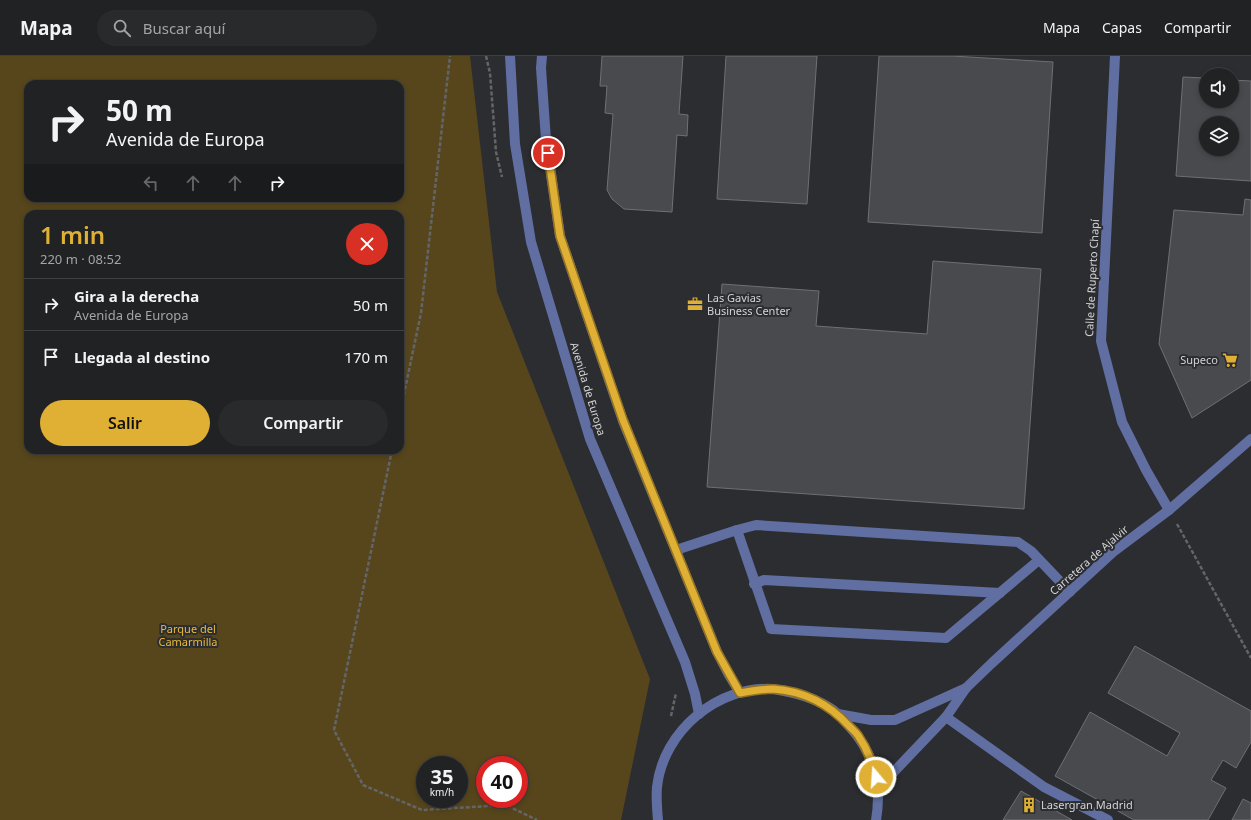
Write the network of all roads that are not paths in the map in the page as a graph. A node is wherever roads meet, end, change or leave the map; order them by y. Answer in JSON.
{"nodes":[{"id":1,"x":510,"y":56,"type":"edge"},
{"id":2,"x":542,"y":56,"type":"edge"},
{"id":3,"x":1115,"y":56,"type":"edge"},
{"id":4,"x":1251,"y":439,"type":"edge"},
{"id":5,"x":1169,"y":510,"type":"junction"},
{"id":6,"x":737,"y":530,"type":"junction"},
{"id":7,"x":676,"y":550,"type":"junction"},
{"id":8,"x":1039,"y":560,"type":"junction"},
{"id":9,"x":754,"y":584,"type":"junction"},
{"id":10,"x":1070,"y":592,"type":"junction"},
{"id":11,"x":1000,"y":593,"type":"junction"},
{"id":12,"x":966,"y":688,"type":"junction"},
{"id":13,"x":740,"y":693,"type":"junction"},
{"id":14,"x":698,"y":714,"type":"junction"},
{"id":15,"x":838,"y":714,"type":"junction"},
{"id":16,"x":946,"y":717,"type":"junction"},
{"id":17,"x":878,"y":792,"type":"junction"},
{"id":18,"x":657,"y":808,"type":"junction"},
{"id":19,"x":653,"y":820,"type":"edge"},
{"id":20,"x":658,"y":820,"type":"edge"},
{"id":21,"x":876,"y":820,"type":"edge"},
{"id":22,"x":1108,"y":820,"type":"edge"}],
"edges":[{"from":1,"to":14,"type":"street","name":"Avenida de Europa"},
{"from":2,"to":7,"type":"street","name":"Avenida de Europa"},
{"from":3,"to":5,"type":"street","name":"Calle de Ruperto Chapí"},
{"from":4,"to":5,"type":"street","name":"Carretera de Ajalvir"},
{"from":5,"to":10,"type":"street","name":"Carretera de Ajalvir"},
{"from":6,"to":7,"type":"street"},
{"from":6,"to":8,"type":"street"},
{"from":6,"to":9,"type":"street"},
{"from":7,"to":13,"type":"street","name":"Avenida de Europa"},
{"from":8,"to":10,"type":"street"},
{"from":8,"to":11,"type":"street"},
{"from":9,"to":11,"type":"street"},
{"from":9,"to":11,"type":"street"},
{"from":10,"to":12,"type":"street","name":"Carretera de Ajalvir"},
{"from":12,"to":15,"type":"street","name":"Carretera de Ajalvir"},
{"from":12,"to":16,"type":"street","name":"Carretera de Ajalvir"},
{"from":13,"to":14,"type":"street"},
{"from":13,"to":15,"type":"street"},
{"from":14,"to":18,"type":"street"},
{"from":15,"to":17,"type":"street"},
{"from":16,"to":17,"type":"street","name":"Carretera de Ajalvir"},
{"from":16,"to":22,"type":"street"},
{"from":17,"to":21,"type":"street"},
{"from":18,"to":19,"type":"street"},
{"from":18,"to":20,"type":"street"}]}
